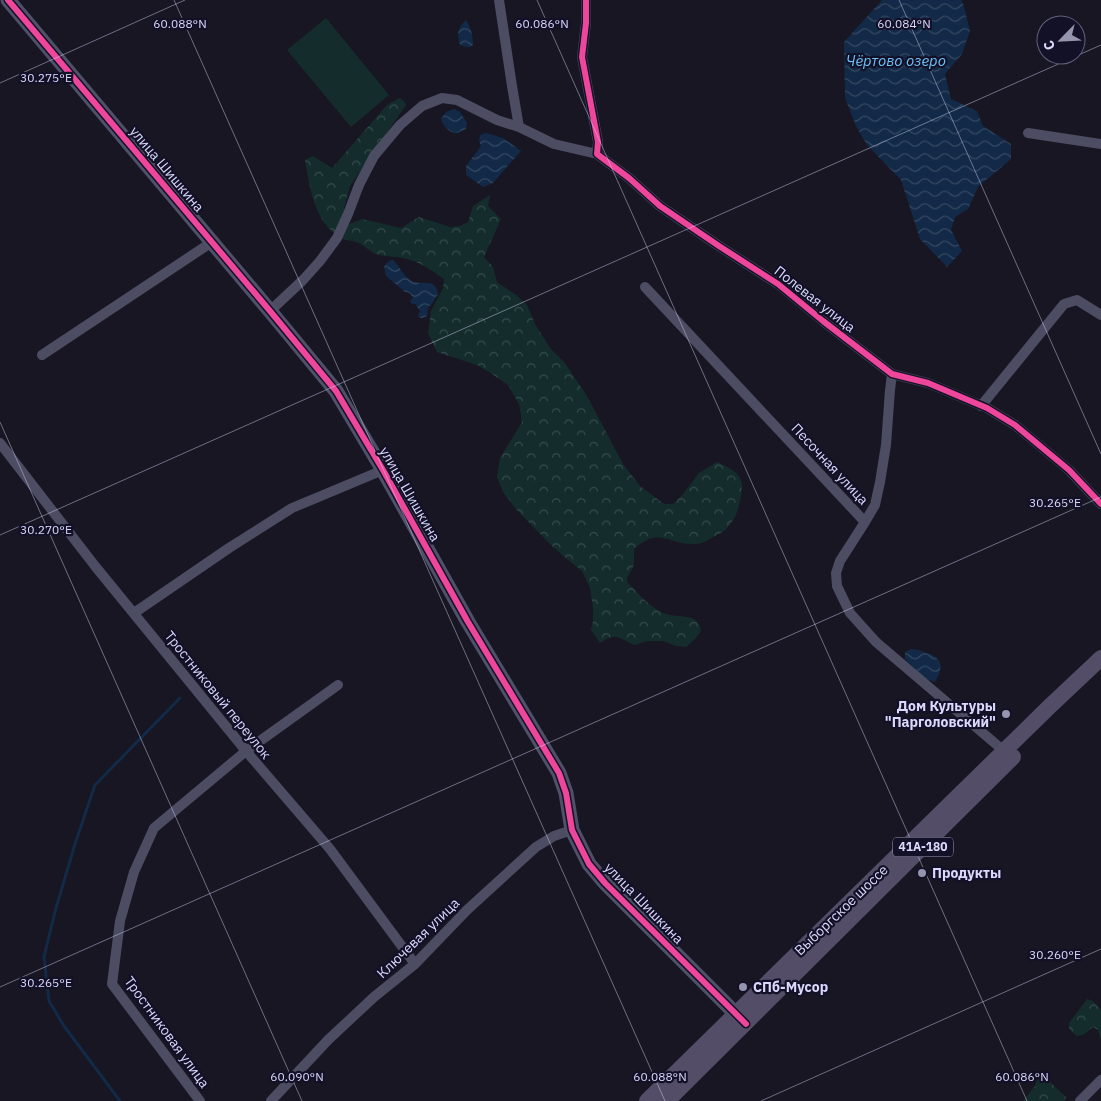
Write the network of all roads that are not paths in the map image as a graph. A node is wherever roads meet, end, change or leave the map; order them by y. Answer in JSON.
{"nodes":[{"id":1,"x":8,"y":0,"type":"edge"},
{"id":2,"x":499,"y":0,"type":"edge"},
{"id":3,"x":586,"y":0,"type":"edge"},
{"id":4,"x":519,"y":127,"type":"junction"},
{"id":5,"x":1028,"y":133,"type":"dead end"},
{"id":6,"x":1101,"y":144,"type":"edge"},
{"id":7,"x":597,"y":154,"type":"junction"},
{"id":8,"x":212,"y":242,"type":"junction"},
{"id":9,"x":645,"y":287,"type":"dead end"},
{"id":10,"x":270,"y":311,"type":"junction"},
{"id":11,"x":1101,"y":316,"type":"edge"},
{"id":12,"x":42,"y":355,"type":"dead end"},
{"id":13,"x":892,"y":374,"type":"junction"},
{"id":14,"x":981,"y":406,"type":"junction"},
{"id":15,"x":0,"y":443,"type":"edge"},
{"id":16,"x":383,"y":470,"type":"junction"},
{"id":17,"x":1101,"y":504,"type":"edge"},
{"id":18,"x":865,"y":522,"type":"junction"},
{"id":19,"x":134,"y":613,"type":"junction"},
{"id":20,"x":1101,"y":658,"type":"edge"},
{"id":21,"x":1101,"y":672,"type":"edge"},
{"id":22,"x":338,"y":685,"type":"dead end"},
{"id":23,"x":1004,"y":751,"type":"junction"},
{"id":24,"x":246,"y":752,"type":"junction"},
{"id":25,"x":572,"y":830,"type":"junction"},
{"id":26,"x":415,"y":964,"type":"junction"},
{"id":27,"x":741,"y":1018,"type":"junction"},
{"id":28,"x":1101,"y":1080,"type":"edge"},
{"id":29,"x":200,"y":1101,"type":"edge"},
{"id":30,"x":271,"y":1101,"type":"edge"},
{"id":31,"x":647,"y":1101,"type":"edge"},
{"id":32,"x":667,"y":1101,"type":"edge"},
{"id":33,"x":1080,"y":1101,"type":"edge"}],
"edges":[{"from":1,"to":8,"type":"street","name":"улица Шишкина"},
{"from":2,"to":4,"type":"street"},
{"from":3,"to":7,"type":"street"},
{"from":4,"to":7,"type":"street"},
{"from":4,"to":10,"type":"street"},
{"from":5,"to":6,"type":"street"},
{"from":7,"to":13,"type":"street","name":"Полевая улица"},
{"from":8,"to":10,"type":"street","name":"улица Шишкина"},
{"from":8,"to":12,"type":"street"},
{"from":9,"to":18,"type":"street","name":"Песочная улица"},
{"from":10,"to":16,"type":"street","name":"улица Шишкина"},
{"from":11,"to":14,"type":"street"},
{"from":13,"to":14,"type":"street","name":"Полевая улица"},
{"from":13,"to":18,"type":"street"},
{"from":14,"to":17,"type":"street","name":"Полевая улица"},
{"from":15,"to":19,"type":"street","name":"Тростниковый переулок"},
{"from":16,"to":19,"type":"street"},
{"from":16,"to":25,"type":"street","name":"улица Шишкина"},
{"from":18,"to":23,"type":"street","name":"Песочная улица"},
{"from":19,"to":24,"type":"street","name":"Тростниковый переулок"},
{"from":20,"to":23,"type":"main road","name":"Выборгское шоссе","number":"41А-180"},
{"from":21,"to":27,"type":"main road","name":"Выборгское шоссе","number":"41А-180"},
{"from":22,"to":24,"type":"street","name":"Тростниковая улица"},
{"from":23,"to":27,"type":"main road","name":"Выборгское шоссе","number":"41А-180"},
{"from":24,"to":26,"type":"street","name":"Тростниковый переулок"},
{"from":24,"to":29,"type":"street","name":"Тростниковая улица"},
{"from":25,"to":26,"type":"street","name":"Ключевая улица"},
{"from":25,"to":27,"type":"street","name":"улица Шишкина"},
{"from":26,"to":30,"type":"street","name":"Ключевая улица"},
{"from":27,"to":31,"type":"main road","name":"Выборгское шоссе","number":"41А-180"},
{"from":27,"to":32,"type":"main road","name":"Выборгское шоссе","number":"41А-180"},
{"from":28,"to":33,"type":"street"}]}
